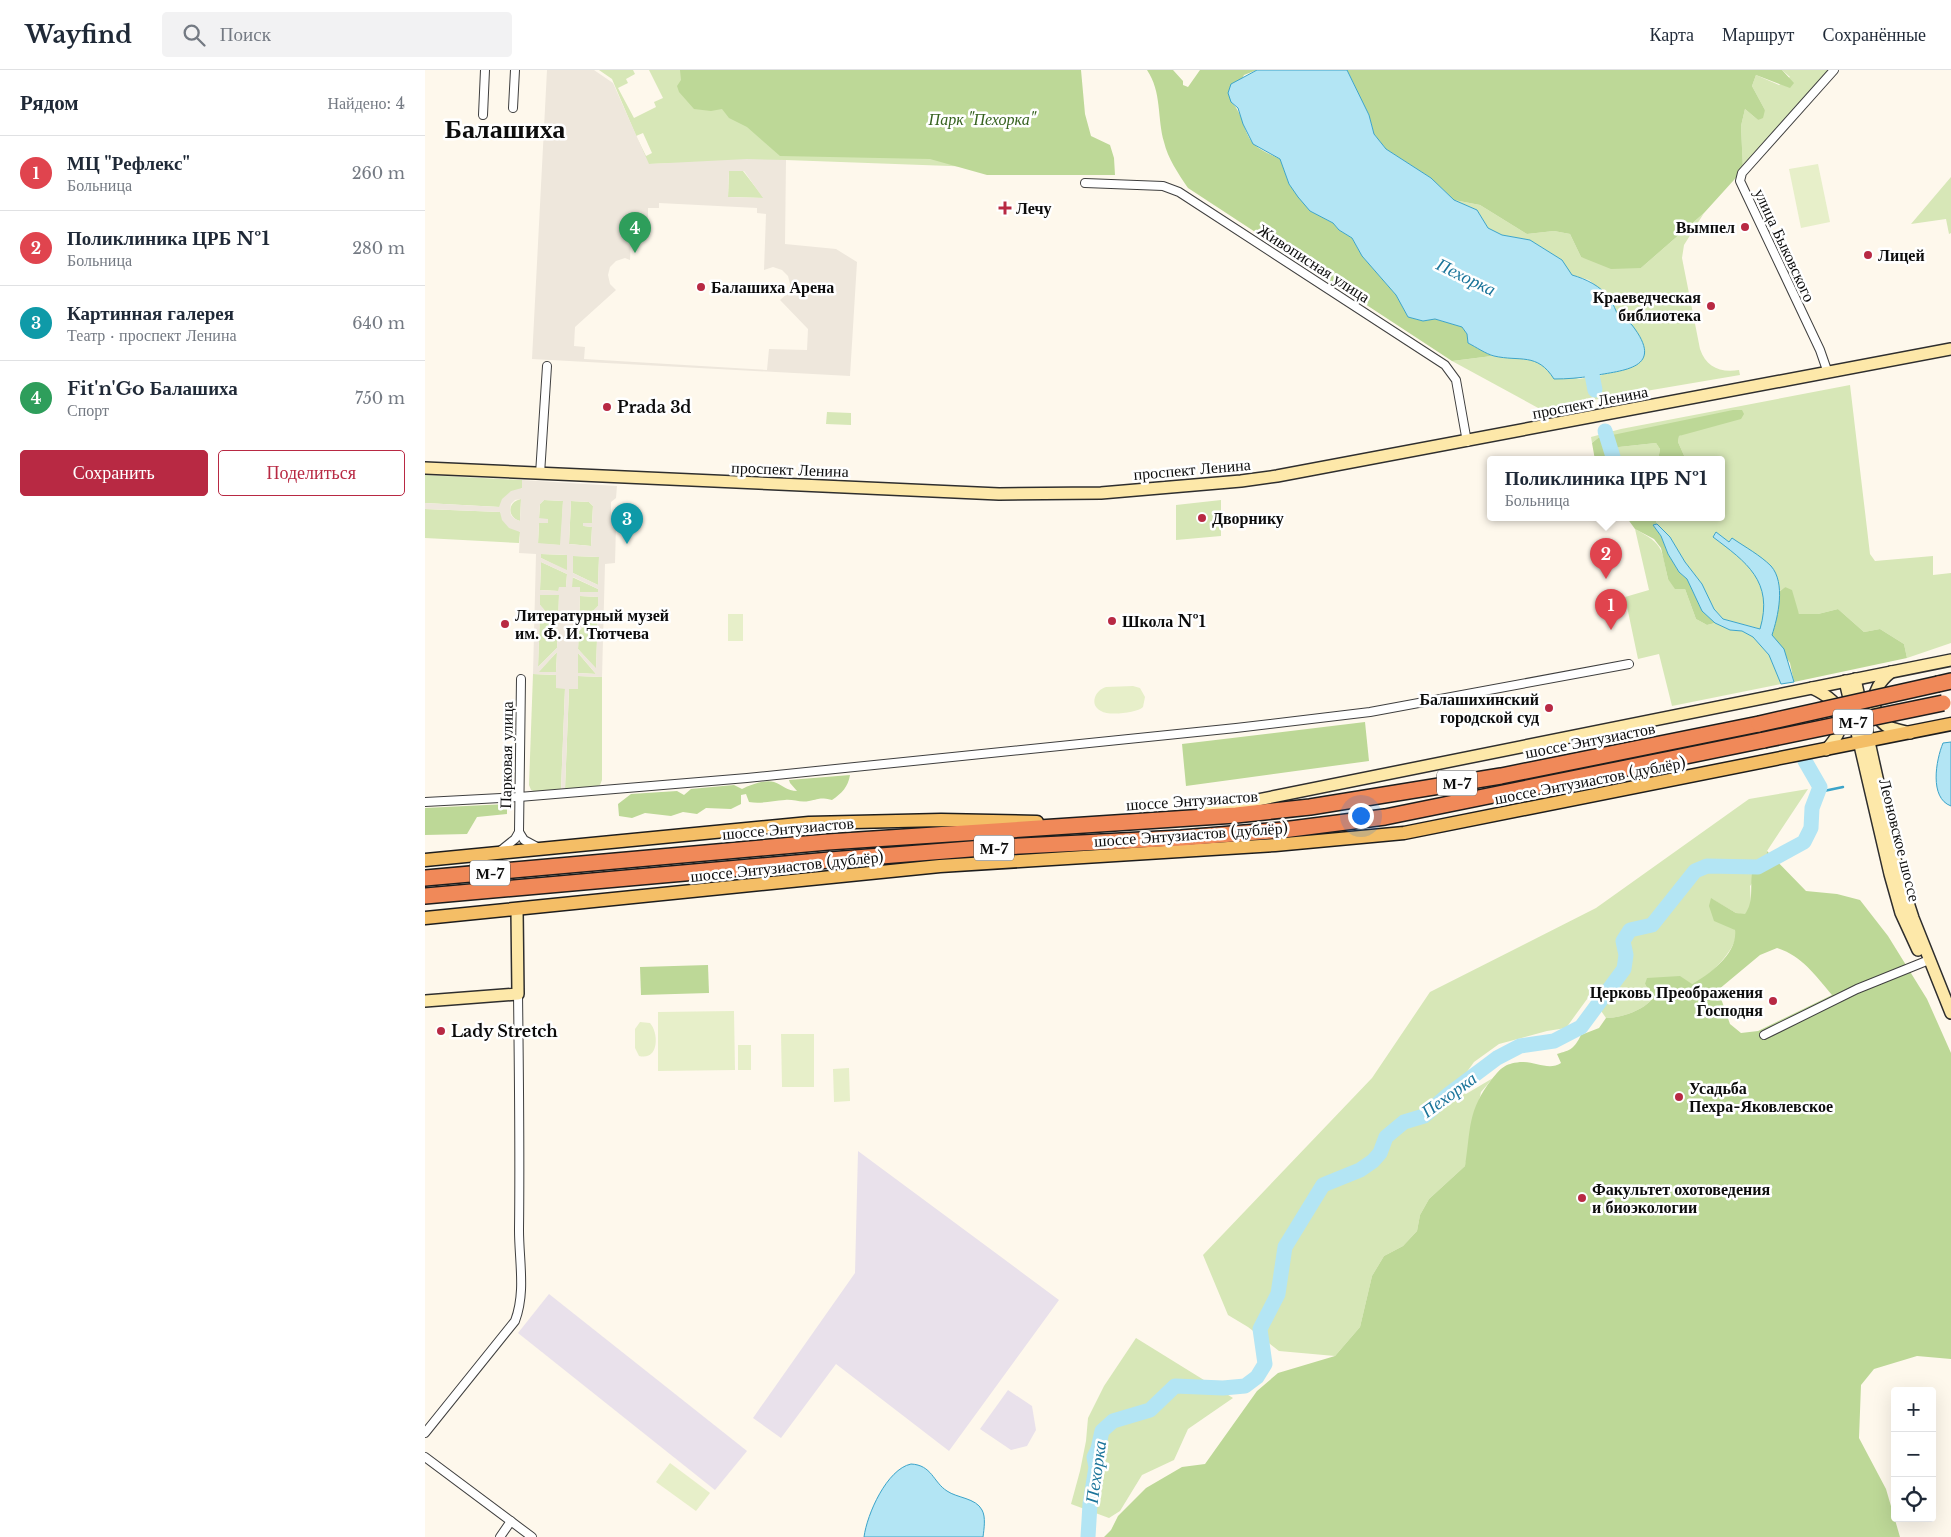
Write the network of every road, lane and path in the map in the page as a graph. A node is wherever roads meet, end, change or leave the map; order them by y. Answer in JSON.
{"nodes":[{"id":1,"x":485,"y":70,"type":"edge"},
{"id":2,"x":515,"y":70,"type":"edge"},
{"id":3,"x":1835,"y":70,"type":"edge"},
{"id":4,"x":513,"y":108,"type":"dead end"},
{"id":5,"x":483,"y":114,"type":"dead end"},
{"id":6,"x":1085,"y":183,"type":"dead end"},
{"id":7,"x":1951,"y":350,"type":"edge"},
{"id":8,"x":547,"y":366,"type":"dead end"},
{"id":9,"x":1828,"y":373,"type":"junction"},
{"id":10,"x":1467,"y":442,"type":"junction"},
{"id":11,"x":425,"y":468,"type":"edge"},
{"id":12,"x":540,"y":474,"type":"junction"},
{"id":13,"x":1951,"y":660,"type":"edge"},
{"id":14,"x":1629,"y":664,"type":"dead end"},
{"id":15,"x":1891,"y":672,"type":"junction"},
{"id":16,"x":521,"y":679,"type":"dead end"},
{"id":17,"x":1850,"y":680,"type":"junction"},
{"id":18,"x":1945,"y":683,"type":"edge"},
{"id":19,"x":1812,"y":688,"type":"junction"},
{"id":20,"x":1947,"y":703,"type":"edge"},
{"id":21,"x":1951,"y":724,"type":"edge"},
{"id":22,"x":1911,"y":733,"type":"junction"},
{"id":23,"x":1865,"y":742,"type":"junction"},
{"id":24,"x":1821,"y":751,"type":"junction"},
{"id":25,"x":519,"y":797,"type":"junction"},
{"id":26,"x":425,"y":802,"type":"edge"},
{"id":27,"x":1152,"y":820,"type":"junction"},
{"id":28,"x":1092,"y":825,"type":"junction"},
{"id":29,"x":519,"y":832,"type":"junction"},
{"id":30,"x":1036,"y":846,"type":"junction"},
{"id":31,"x":546,"y":850,"type":"junction"},
{"id":32,"x":1147,"y":853,"type":"junction"},
{"id":33,"x":495,"y":854,"type":"junction"},
{"id":34,"x":425,"y":860,"type":"edge"},
{"id":35,"x":425,"y":878,"type":"edge"},
{"id":36,"x":425,"y":896,"type":"edge"},
{"id":37,"x":517,"y":910,"type":"junction"},
{"id":38,"x":425,"y":918,"type":"edge"},
{"id":39,"x":1925,"y":962,"type":"junction"},
{"id":40,"x":518,"y":994,"type":"junction"},
{"id":41,"x":1945,"y":1000,"type":"junction"},
{"id":42,"x":425,"y":1001,"type":"edge"},
{"id":43,"x":1951,"y":1013,"type":"edge"},
{"id":44,"x":1764,"y":1035,"type":"dead end"},
{"id":45,"x":425,"y":1433,"type":"edge"},
{"id":46,"x":425,"y":1457,"type":"edge"},
{"id":47,"x":511,"y":1521,"type":"junction"},
{"id":48,"x":500,"y":1537,"type":"edge"},
{"id":49,"x":532,"y":1537,"type":"edge"}],
"edges":[{"from":1,"to":5,"type":"street"},
{"from":2,"to":4,"type":"street"},
{"from":3,"to":9,"type":"street","name":"улица Быковского"},
{"from":6,"to":10,"type":"street","name":"Живописная улица"},
{"from":7,"to":9,"type":"main road","name":"проспект Ленина"},
{"from":8,"to":12,"type":"street"},
{"from":9,"to":10,"type":"main road","name":"проспект Ленина"},
{"from":10,"to":12,"type":"main road","name":"проспект Ленина"},
{"from":11,"to":12,"type":"main road","name":"проспект Ленина"},
{"from":13,"to":15,"type":"main road","name":"шоссе Энтузиастов (дублёр)"},
{"from":14,"to":25,"type":"street"},
{"from":15,"to":17,"type":"main road","name":"шоссе Энтузиастов (дублёр)"},
{"from":15,"to":22,"type":"main road"},
{"from":16,"to":25,"type":"street","name":"Парковая улица"},
{"from":17,"to":19,"type":"main road","name":"шоссе Энтузиастов (дублёр)"},
{"from":17,"to":23,"type":"main road","name":"Леоновское шоссе"},
{"from":18,"to":27,"type":"highway","name":"шоссе Энтузиастов","number":"М-7","bridge":true},
{"from":19,"to":24,"type":"main road"},
{"from":19,"to":27,"type":"main road","name":"шоссе Энтузиастов (дублёр)"},
{"from":20,"to":30,"type":"highway","name":"шоссе Энтузиастов","number":"М-7","bridge":true},
{"from":21,"to":22,"type":"main road","name":"шоссе Энтузиастов (дублёр)"},
{"from":22,"to":23,"type":"main road","name":"шоссе Энтузиастов (дублёр)"},
{"from":23,"to":24,"type":"main road","name":"шоссе Энтузиастов (дублёр)"},
{"from":23,"to":39,"type":"main road","name":"Леоновское шоссе"},
{"from":23,"to":41,"type":"main road","name":"Леоновское шоссе"},
{"from":24,"to":32,"type":"main road","name":"шоссе Энтузиастов (дублёр)"},
{"from":25,"to":26,"type":"street"},
{"from":25,"to":29,"type":"street","name":"Парковая улица"},
{"from":27,"to":28,"type":"highway","name":"шоссе Энтузиастов","number":"М-7"},
{"from":28,"to":31,"type":"main road","name":"шоссе Энтузиастов (дублёр)"},
{"from":28,"to":35,"type":"highway","name":"шоссе Энтузиастов","number":"М-7"},
{"from":29,"to":31,"type":"street","name":"Парковая улица"},
{"from":29,"to":33,"type":"street","name":"Парковая улица"},
{"from":30,"to":32,"type":"main road"},
{"from":30,"to":36,"type":"highway","name":"шоссе Энтузиастов","number":"М-7"},
{"from":31,"to":33,"type":"main road","name":"шоссе Энтузиастов (дублёр)"},
{"from":32,"to":37,"type":"main road","name":"шоссе Энтузиастов (дублёр)"},
{"from":33,"to":34,"type":"main road","name":"шоссе Энтузиастов (дублёр)"},
{"from":37,"to":38,"type":"main road","name":"шоссе Энтузиастов (дублёр)"},
{"from":37,"to":40,"type":"main road"},
{"from":39,"to":41,"type":"main road","name":"Леоновское шоссе"},
{"from":39,"to":44,"type":"street"},
{"from":40,"to":42,"type":"main road"},
{"from":40,"to":45,"type":"street"},
{"from":41,"to":43,"type":"main road","name":"Леоновское шоссе"},
{"from":46,"to":47,"type":"street"},
{"from":47,"to":48,"type":"street"},
{"from":47,"to":49,"type":"street"}]}
